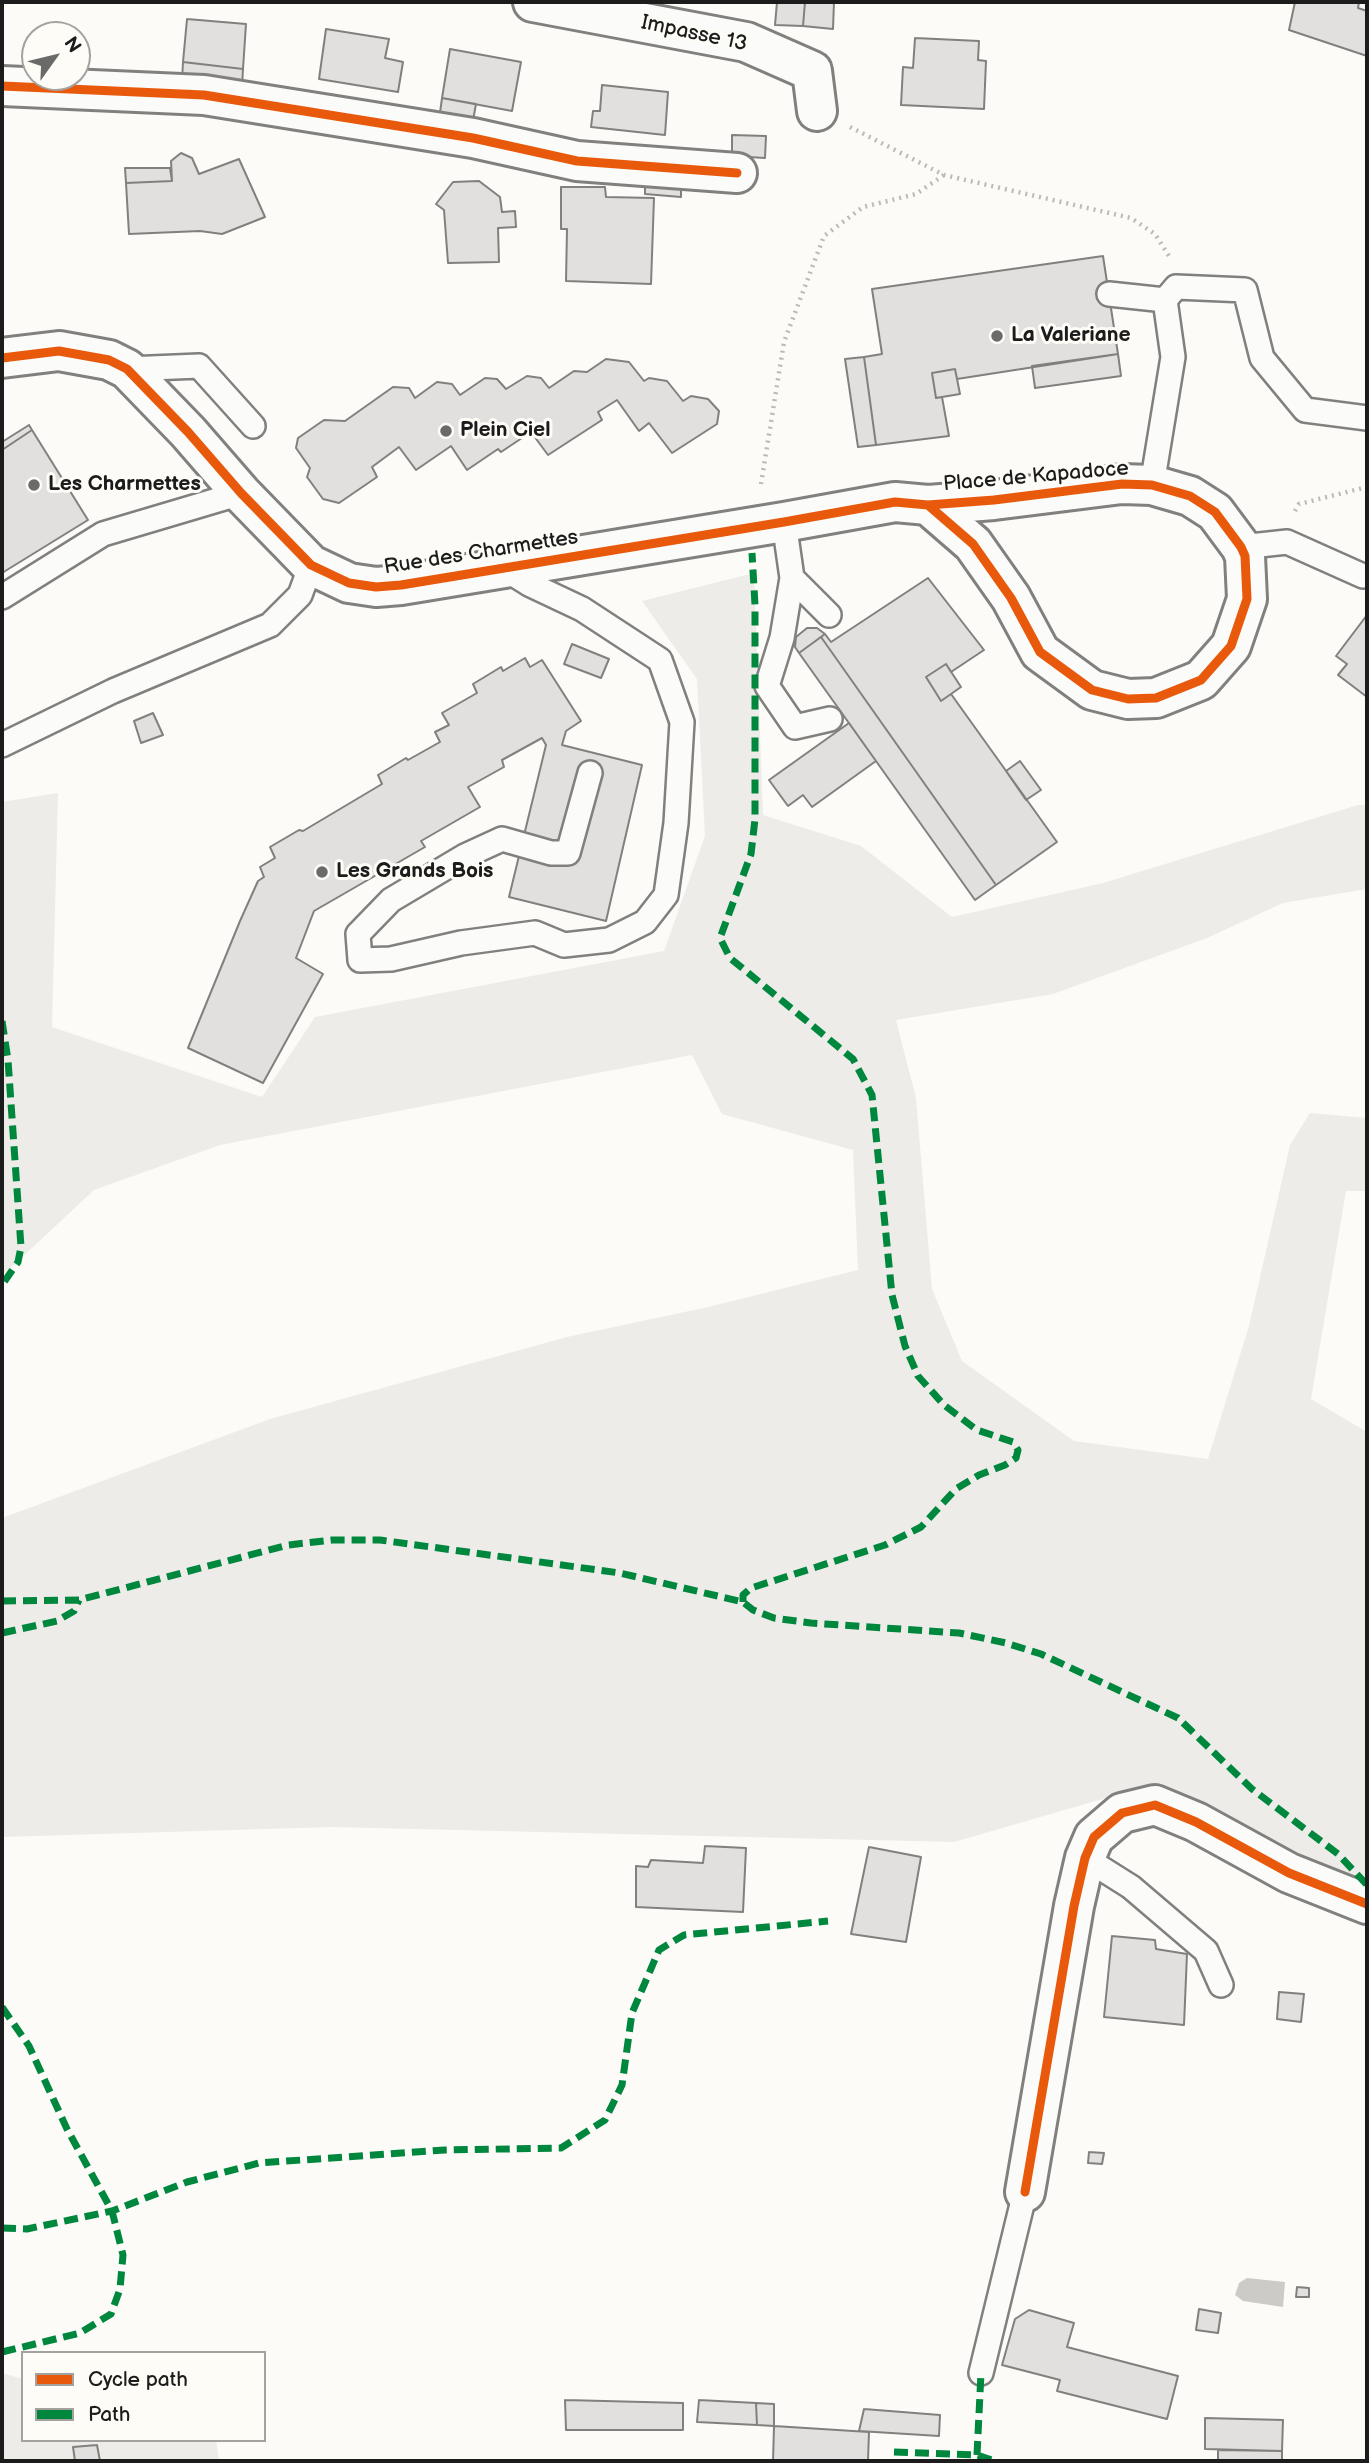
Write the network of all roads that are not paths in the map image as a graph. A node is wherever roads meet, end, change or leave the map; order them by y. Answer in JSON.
{"nodes":[{"id":1,"x":533,"y":2,"type":"edge"},
{"id":2,"x":2,"y":86,"type":"edge"},
{"id":3,"x":817,"y":111,"type":"road end"},
{"id":4,"x":737,"y":173,"type":"dead end"},
{"id":5,"x":1170,"y":293,"type":"junction"},
{"id":6,"x":1109,"y":294,"type":"dead end"},
{"id":7,"x":2,"y":358,"type":"edge"},
{"id":8,"x":127,"y":369,"type":"junction"},
{"id":9,"x":1367,"y":418,"type":"edge"},
{"id":10,"x":253,"y":426,"type":"dead end"},
{"id":11,"x":1152,"y":485,"type":"junction"},
{"id":12,"x":241,"y":493,"type":"junction"},
{"id":13,"x":928,"y":505,"type":"junction"},
{"id":14,"x":784,"y":522,"type":"junction"},
{"id":15,"x":1241,"y":547,"type":"junction"},
{"id":16,"x":311,"y":565,"type":"junction"},
{"id":17,"x":502,"y":567,"type":"junction"},
{"id":18,"x":1363,"y":576,"type":"dead end"},
{"id":19,"x":792,"y":578,"type":"junction"},
{"id":20,"x":2,"y":597,"type":"edge"},
{"id":21,"x":829,"y":615,"type":"dead end"},
{"id":22,"x":830,"y":719,"type":"dead end"},
{"id":23,"x":2,"y":745,"type":"edge"},
{"id":24,"x":590,"y":773,"type":"dead end"},
{"id":25,"x":1085,"y":1858,"type":"junction"},
{"id":26,"x":1367,"y":1904,"type":"edge"},
{"id":27,"x":1221,"y":1984,"type":"dead end"},
{"id":28,"x":1026,"y":2192,"type":"joint"},
{"id":29,"x":981,"y":2373,"type":"dead end"}],
"edges":[{"from":1,"to":3,"type":"street","name":"Impasse 13"},
{"from":2,"to":4,"type":"street"},
{"from":5,"to":6,"type":"lane"},
{"from":5,"to":9,"type":"lane"},
{"from":5,"to":11,"type":"lane"},
{"from":7,"to":8,"type":"street","name":"Rue des Charmettes"},
{"from":8,"to":10,"type":"lane","name":"Rue des Charmettes"},
{"from":8,"to":12,"type":"street","name":"Rue des Charmettes"},
{"from":11,"to":13,"type":"street","name":"Place de Kapadoce"},
{"from":11,"to":15,"type":"street","name":"Place de Kapadoce"},
{"from":12,"to":16,"type":"street","name":"Rue des Charmettes"},
{"from":12,"to":20,"type":"lane"},
{"from":13,"to":14,"type":"street","name":"Rue des Charmettes"},
{"from":13,"to":15,"type":"street","name":"Place de Kapadoce"},
{"from":14,"to":17,"type":"street","name":"Rue des Charmettes"},
{"from":14,"to":19,"type":"lane"},
{"from":15,"to":18,"type":"lane"},
{"from":16,"to":17,"type":"street","name":"Rue des Charmettes"},
{"from":16,"to":23,"type":"lane"},
{"from":17,"to":24,"type":"lane"},
{"from":19,"to":21,"type":"lane"},
{"from":19,"to":22,"type":"lane"},
{"from":25,"to":26,"type":"street"},
{"from":25,"to":27,"type":"lane"},
{"from":25,"to":28,"type":"street"},
{"from":28,"to":29,"type":"lane"}]}
